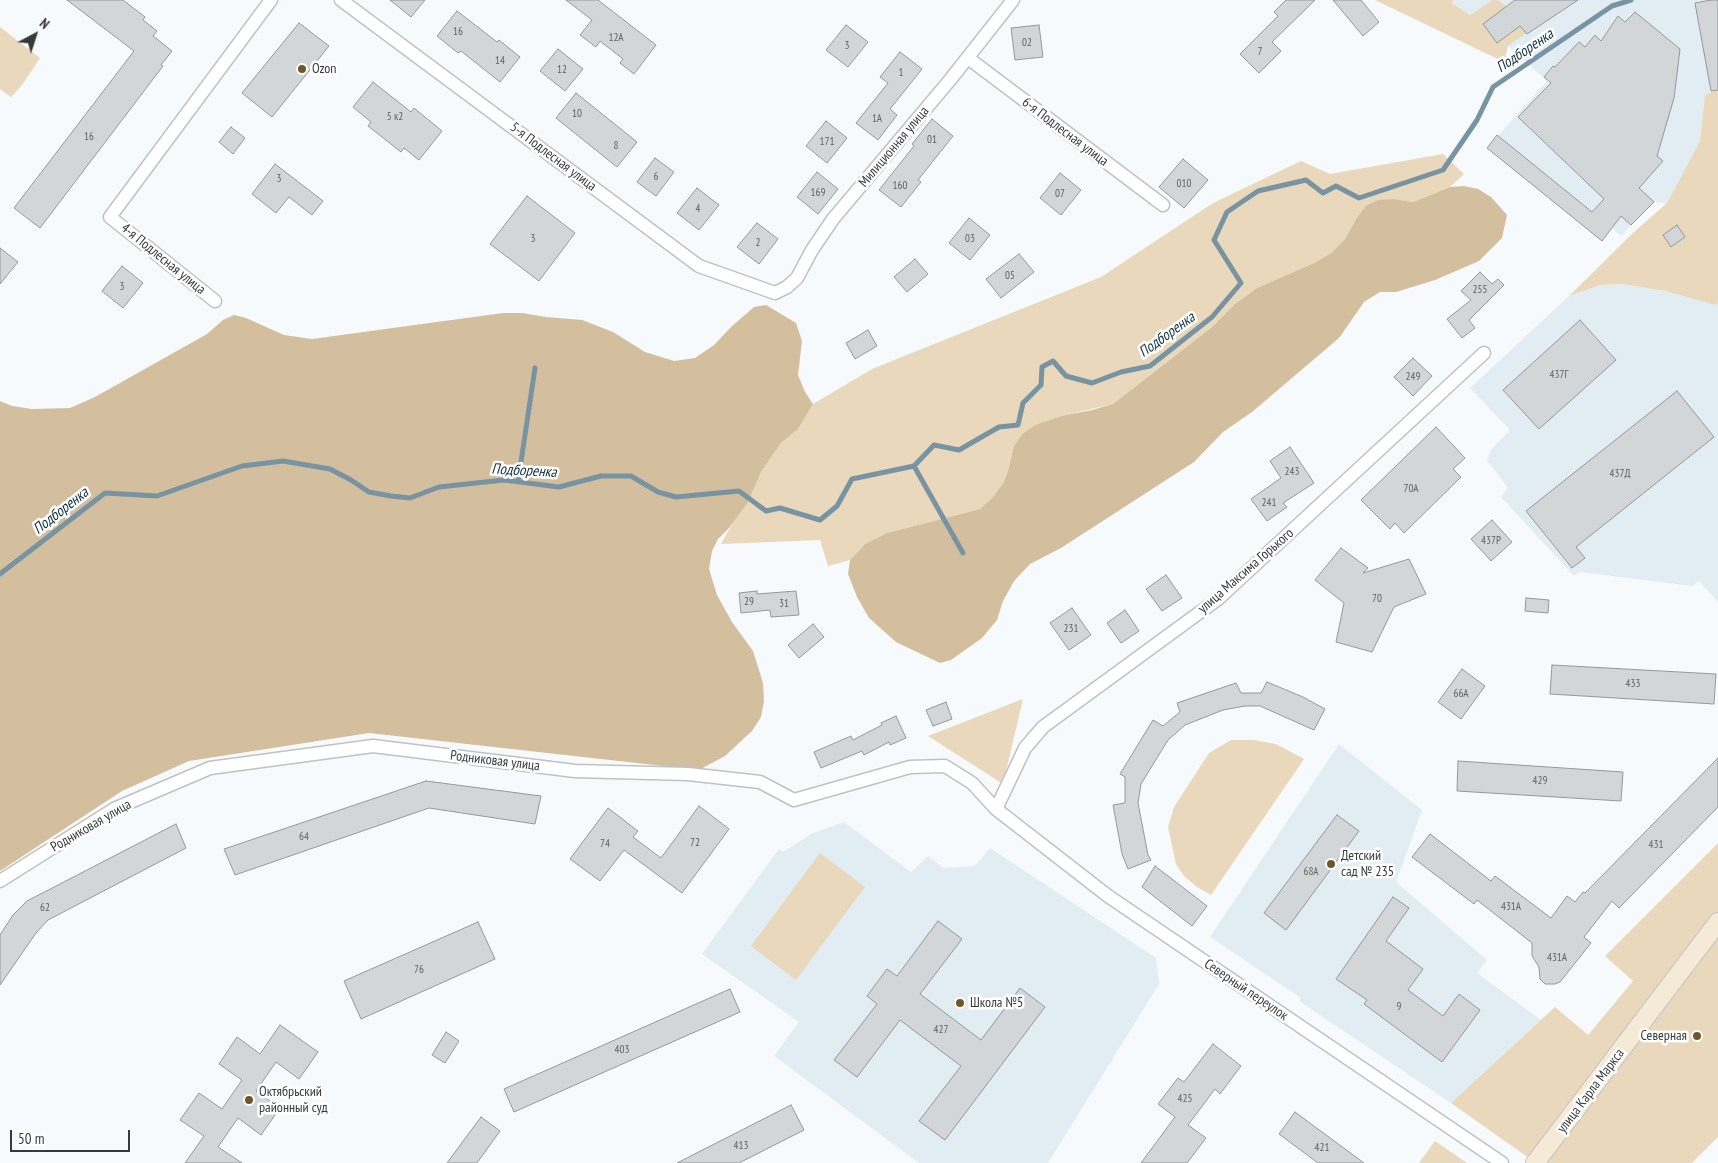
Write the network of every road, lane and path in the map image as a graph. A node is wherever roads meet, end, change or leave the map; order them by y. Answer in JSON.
{"nodes":[{"id":1,"x":271,"y":0,"type":"edge"},
{"id":2,"x":341,"y":0,"type":"edge"},
{"id":3,"x":1013,"y":0,"type":"edge"},
{"id":4,"x":968,"y":58,"type":"junction"},
{"id":5,"x":1163,"y":206,"type":"dead end"},
{"id":6,"x":775,"y":293,"type":"joint"},
{"id":7,"x":215,"y":301,"type":"dead end"},
{"id":8,"x":1484,"y":354,"type":"dead end"},
{"id":9,"x":996,"y":809,"type":"junction"},
{"id":10,"x":0,"y":881,"type":"edge"},
{"id":11,"x":1718,"y":922,"type":"edge"},
{"id":12,"x":1502,"y":1163,"type":"edge"},
{"id":13,"x":1535,"y":1163,"type":"edge"}],
"edges":[{"from":1,"to":7,"type":"street","name":"4-я Подлесная улица"},
{"from":2,"to":6,"type":"street","name":"5-я Подлесная улица"},
{"from":3,"to":4,"type":"street","name":"Милиционная улица"},
{"from":4,"to":5,"type":"street","name":"6-я Подлесная улица"},
{"from":4,"to":6,"type":"street","name":"Милиционная улица"},
{"from":8,"to":9,"type":"street","name":"улица Максима Горького"},
{"from":9,"to":10,"type":"street","name":"Родниковая улица"},
{"from":9,"to":12,"type":"street","name":"Северный переулок"},
{"from":11,"to":13,"type":"street","name":"улица Карла Маркса"}]}
